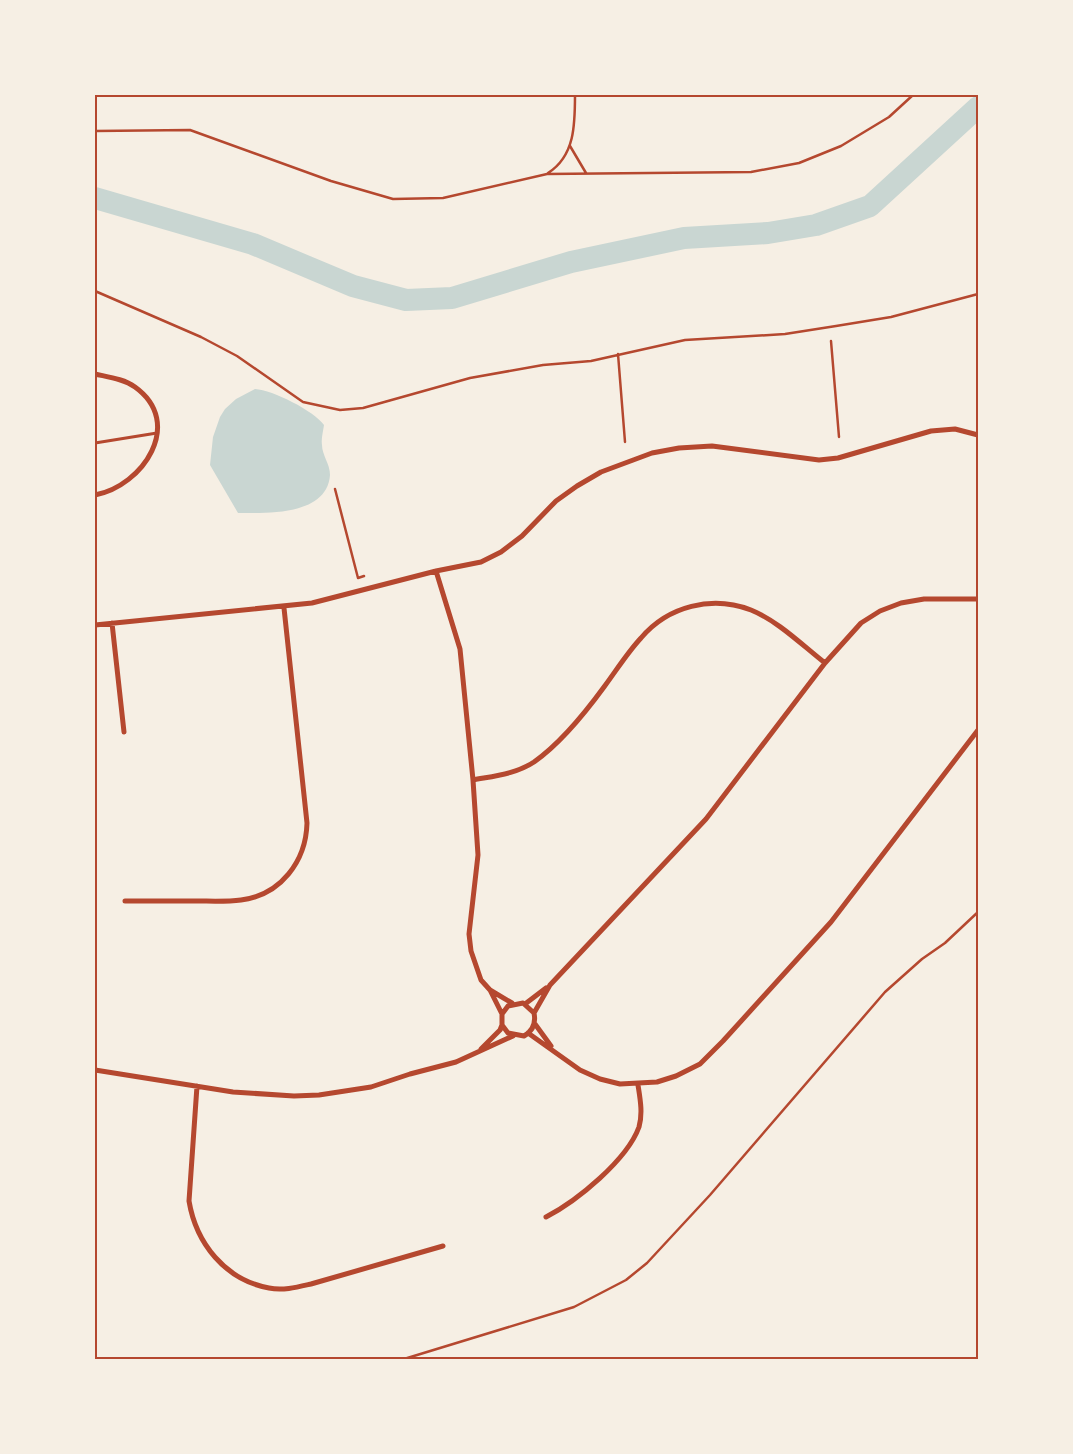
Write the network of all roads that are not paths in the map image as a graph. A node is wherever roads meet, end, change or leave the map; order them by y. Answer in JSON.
{"nodes":[{"id":1,"x":95,"y":374,"type":"edge"},
{"id":2,"x":157,"y":433,"type":"junction"},
{"id":3,"x":978,"y":435,"type":"edge"},
{"id":4,"x":95,"y":443,"type":"edge"},
{"id":5,"x":95,"y":495,"type":"edge"},
{"id":6,"x":436,"y":571,"type":"junction"},
{"id":7,"x":978,"y":598,"type":"edge"},
{"id":8,"x":284,"y":608,"type":"junction"},
{"id":9,"x":112,"y":623,"type":"junction"},
{"id":10,"x":95,"y":625,"type":"edge"},
{"id":11,"x":825,"y":663,"type":"junction"},
{"id":12,"x":978,"y":730,"type":"edge"},
{"id":13,"x":124,"y":732,"type":"dead end"},
{"id":14,"x":473,"y":780,"type":"junction"},
{"id":15,"x":125,"y":901,"type":"dead end"},
{"id":16,"x":550,"y":985,"type":"junction"},
{"id":17,"x":490,"y":990,"type":"junction"},
{"id":18,"x":512,"y":1003,"type":"junction"},
{"id":19,"x":526,"y":1004,"type":"junction"},
{"id":20,"x":534,"y":1013,"type":"junction"},
{"id":21,"x":502,"y":1014,"type":"junction"},
{"id":22,"x":502,"y":1024,"type":"junction"},
{"id":23,"x":535,"y":1024,"type":"junction"},
{"id":24,"x":528,"y":1033,"type":"junction"},
{"id":25,"x":513,"y":1036,"type":"junction"},
{"id":26,"x":553,"y":1049,"type":"junction"},
{"id":27,"x":475,"y":1054,"type":"junction"},
{"id":28,"x":95,"y":1070,"type":"edge"},
{"id":29,"x":638,"y":1084,"type":"junction"},
{"id":30,"x":197,"y":1086,"type":"junction"},
{"id":31,"x":546,"y":1217,"type":"dead end"},
{"id":32,"x":443,"y":1246,"type":"dead end"}],
"edges":[{"from":1,"to":2,"type":"street"},
{"from":2,"to":4,"type":"lane"},
{"from":2,"to":5,"type":"street"},
{"from":3,"to":6,"type":"street"},
{"from":6,"to":8,"type":"street"},
{"from":6,"to":14,"type":"street"},
{"from":7,"to":11,"type":"street"},
{"from":8,"to":9,"type":"street"},
{"from":8,"to":15,"type":"street"},
{"from":9,"to":10,"type":"street"},
{"from":9,"to":13,"type":"street"},
{"from":11,"to":14,"type":"street"},
{"from":11,"to":16,"type":"street"},
{"from":12,"to":29,"type":"street"},
{"from":14,"to":17,"type":"street"},
{"from":16,"to":19,"type":"street"},
{"from":16,"to":20,"type":"street"},
{"from":17,"to":18,"type":"street"},
{"from":17,"to":21,"type":"street"},
{"from":18,"to":19,"type":"street"},
{"from":18,"to":21,"type":"street"},
{"from":19,"to":20,"type":"street"},
{"from":20,"to":23,"type":"street"},
{"from":21,"to":22,"type":"street"},
{"from":22,"to":25,"type":"street"},
{"from":22,"to":27,"type":"street"},
{"from":23,"to":24,"type":"street"},
{"from":23,"to":26,"type":"street"},
{"from":24,"to":25,"type":"street"},
{"from":24,"to":26,"type":"street"},
{"from":25,"to":27,"type":"street"},
{"from":26,"to":29,"type":"street"},
{"from":27,"to":30,"type":"street"},
{"from":28,"to":30,"type":"street"},
{"from":29,"to":31,"type":"street"},
{"from":30,"to":32,"type":"street"}]}
